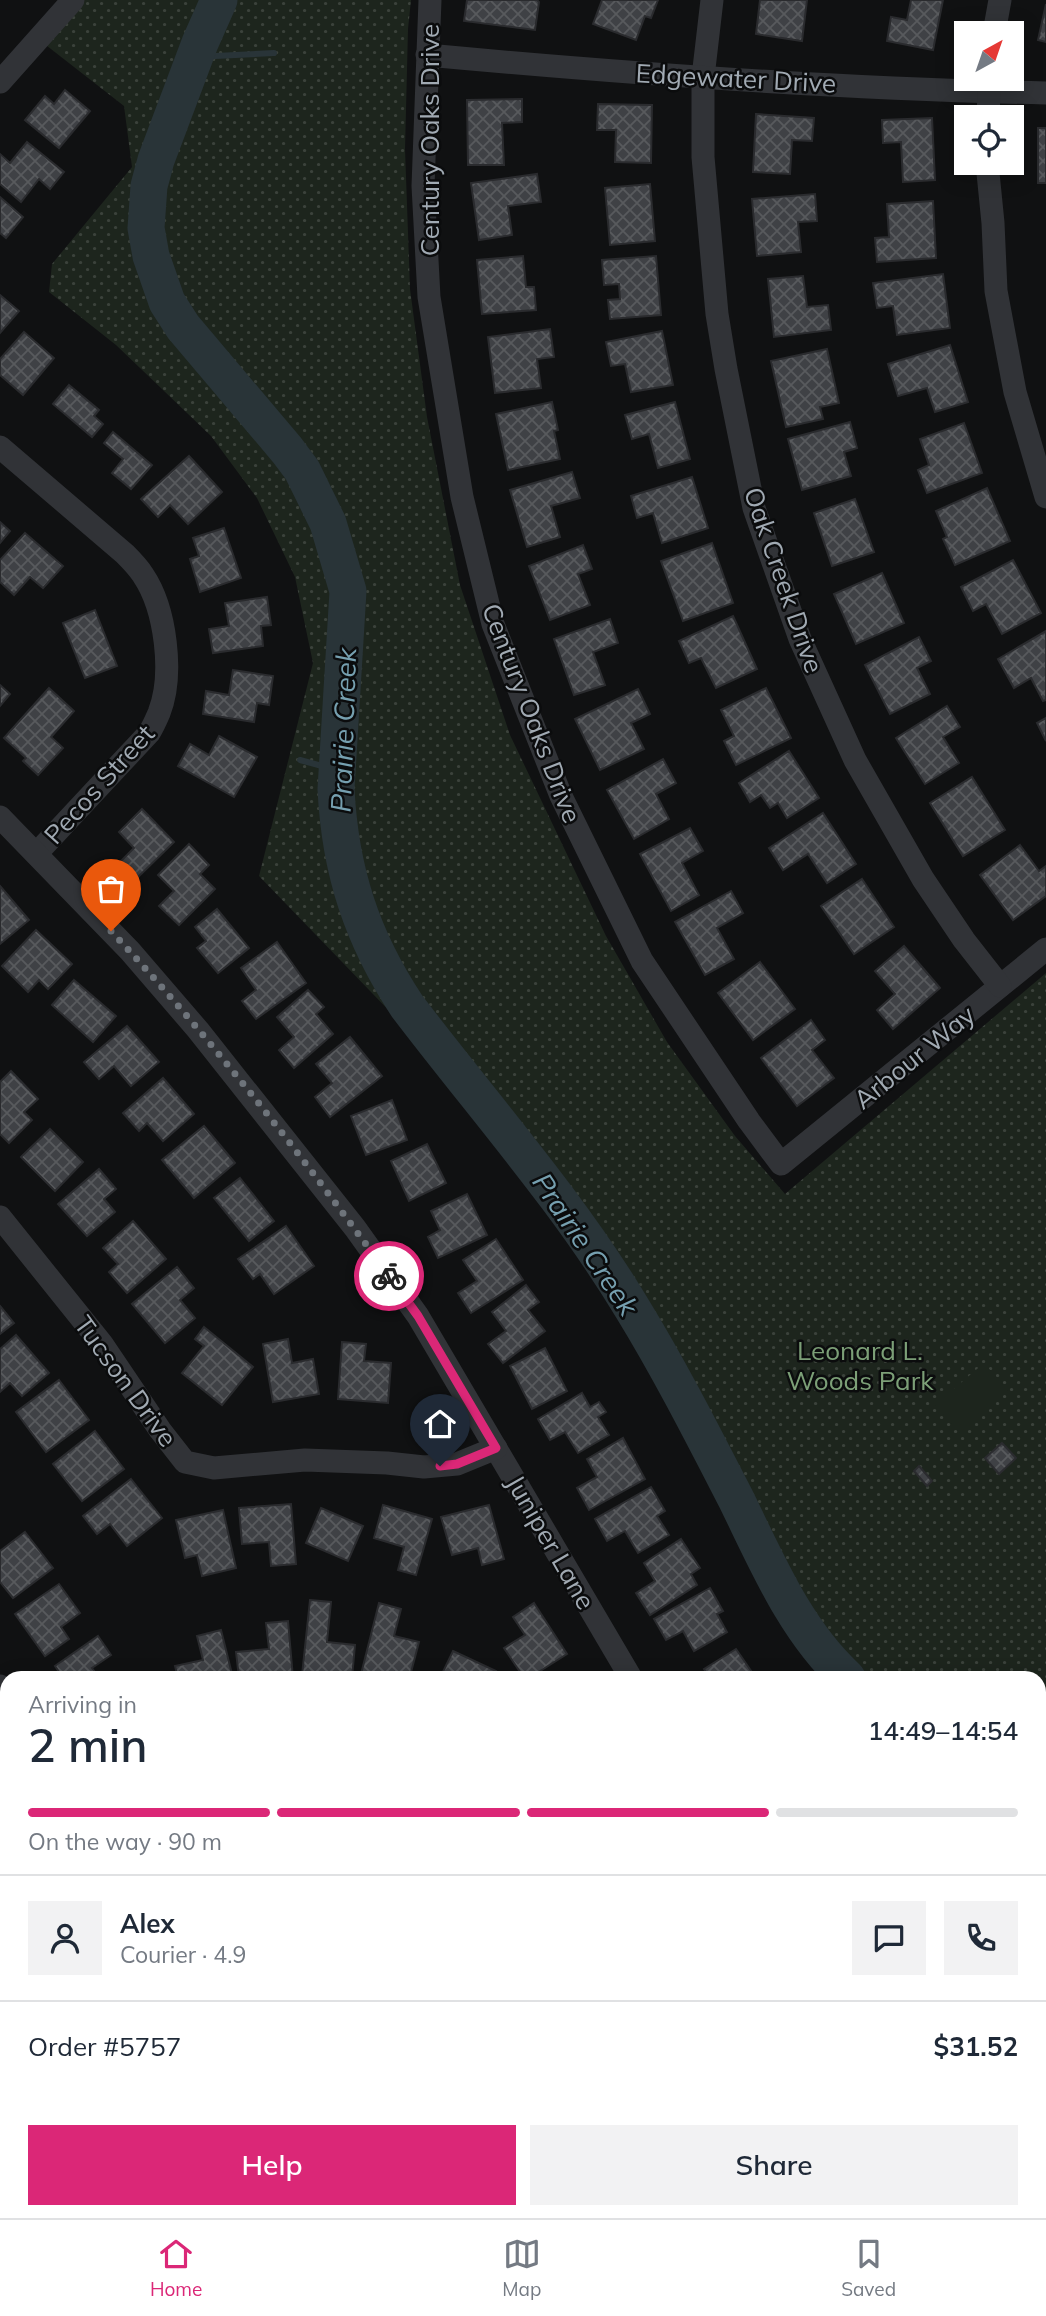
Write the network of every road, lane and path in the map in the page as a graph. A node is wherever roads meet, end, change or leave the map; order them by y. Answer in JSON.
{"nodes":[{"id":1,"x":73,"y":0,"type":"edge"},
{"id":2,"x":430,"y":0,"type":"edge"},
{"id":3,"x":712,"y":0,"type":"edge"},
{"id":4,"x":1000,"y":0,"type":"edge"},
{"id":5,"x":996,"y":21,"type":"edge"},
{"id":6,"x":427,"y":55,"type":"junction"},
{"id":7,"x":703,"y":78,"type":"junction"},
{"id":8,"x":0,"y":82,"type":"edge"},
{"id":9,"x":954,"y":84,"type":"edge"},
{"id":10,"x":1024,"y":90,"type":"edge"},
{"id":11,"x":1046,"y":93,"type":"edge"},
{"id":12,"x":988,"y":175,"type":"edge"},
{"id":13,"x":0,"y":447,"type":"edge"},
{"id":14,"x":1046,"y":497,"type":"edge"},
{"id":15,"x":0,"y":817,"type":"edge"},
{"id":16,"x":37,"y":853,"type":"junction"},
{"id":17,"x":1046,"y":949,"type":"edge"},
{"id":18,"x":1000,"y":986,"type":"junction"},
{"id":19,"x":781,"y":1164,"type":"joint"},
{"id":20,"x":0,"y":1217,"type":"edge"},
{"id":21,"x":496,"y":1448,"type":"junction"},
{"id":22,"x":627,"y":1671,"type":"edge"}],
"edges":[{"from":1,"to":8,"type":"street"},
{"from":2,"to":6,"type":"street","name":"Century Oaks Drive"},
{"from":3,"to":7,"type":"street","name":"Oak Creek Drive"},
{"from":4,"to":5,"type":"street"},
{"from":6,"to":7,"type":"street","name":"Edgewater Drive"},
{"from":6,"to":19,"type":"street","name":"Century Oaks Drive"},
{"from":7,"to":9,"type":"street","name":"Edgewater Drive"},
{"from":7,"to":18,"type":"street","name":"Oak Creek Drive"},
{"from":10,"to":11,"type":"street","name":"Edgewater Drive"},
{"from":12,"to":14,"type":"street"},
{"from":13,"to":16,"type":"street","name":"Pecos Street"},
{"from":15,"to":16,"type":"street","name":"Juniper Lane"},
{"from":16,"to":21,"type":"street","name":"Juniper Lane"},
{"from":17,"to":18,"type":"street","name":"Arbour Way"},
{"from":18,"to":19,"type":"street","name":"Arbour Way"},
{"from":20,"to":21,"type":"street","name":"Tucson Drive"},
{"from":21,"to":22,"type":"street","name":"Juniper Lane"}]}
